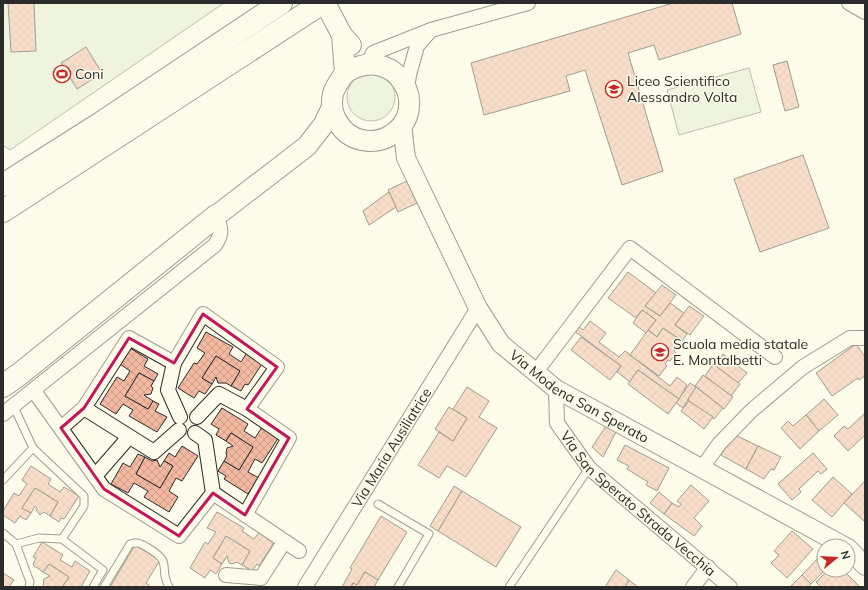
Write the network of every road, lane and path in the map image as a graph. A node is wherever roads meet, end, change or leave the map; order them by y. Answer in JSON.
{"nodes":[{"id":1,"x":281,"y":3,"type":"edge"},
{"id":2,"x":322,"y":3,"type":"edge"},
{"id":3,"x":325,"y":3,"type":"edge"},
{"id":4,"x":528,"y":3,"type":"edge"},
{"id":5,"x":849,"y":3,"type":"edge"},
{"id":6,"x":865,"y":12,"type":"edge"},
{"id":7,"x":431,"y":30,"type":"junction"},
{"id":8,"x":342,"y":36,"type":"junction"},
{"id":9,"x":368,"y":64,"type":"junction"},
{"id":10,"x":345,"y":73,"type":"junction"},
{"id":11,"x":407,"y":89,"type":"junction"},
{"id":12,"x":332,"y":107,"type":"junction"},
{"id":13,"x":402,"y":125,"type":"junction"},
{"id":14,"x":350,"y":136,"type":"junction"},
{"id":15,"x":377,"y":141,"type":"junction"},
{"id":16,"x":307,"y":146,"type":"junction"},
{"id":17,"x":406,"y":158,"type":"junction"},
{"id":18,"x":3,"y":185,"type":"edge"},
{"id":19,"x":3,"y":211,"type":"edge"},
{"id":20,"x":216,"y":216,"type":"junction"},
{"id":21,"x":478,"y":308,"type":"junction"},
{"id":22,"x":865,"y":338,"type":"edge"},
{"id":23,"x":775,"y":357,"type":"dead end"},
{"id":24,"x":174,"y":363,"type":"junction"},
{"id":25,"x":535,"y":373,"type":"junction"},
{"id":26,"x":3,"y":386,"type":"edge"},
{"id":27,"x":556,"y":389,"type":"junction"},
{"id":28,"x":34,"y":390,"type":"junction"},
{"id":29,"x":84,"y":408,"type":"junction"},
{"id":30,"x":247,"y":409,"type":"junction"},
{"id":31,"x":8,"y":411,"type":"edge"},
{"id":32,"x":197,"y":417,"type":"junction"},
{"id":33,"x":180,"y":423,"type":"junction"},
{"id":34,"x":61,"y":428,"type":"junction"},
{"id":35,"x":195,"y":433,"type":"junction"},
{"id":36,"x":129,"y":437,"type":"junction"},
{"id":37,"x":33,"y":448,"type":"junction"},
{"id":38,"x":590,"y":468,"type":"junction"},
{"id":39,"x":702,"y":468,"type":"junction"},
{"id":40,"x":95,"y":476,"type":"junction"},
{"id":41,"x":3,"y":480,"type":"edge"},
{"id":42,"x":212,"y":492,"type":"junction"},
{"id":43,"x":378,"y":504,"type":"dead end"},
{"id":44,"x":245,"y":515,"type":"junction"},
{"id":45,"x":3,"y":533,"type":"edge"},
{"id":46,"x":829,"y":538,"type":"edge"},
{"id":47,"x":62,"y":539,"type":"junction"},
{"id":48,"x":284,"y":542,"type":"junction"},
{"id":49,"x":16,"y":544,"type":"junction"},
{"id":50,"x":299,"y":551,"type":"dead end"},
{"id":51,"x":856,"y":556,"type":"edge"},
{"id":52,"x":865,"y":566,"type":"edge"},
{"id":53,"x":708,"y":567,"type":"junction"},
{"id":54,"x":226,"y":575,"type":"dead end"},
{"id":55,"x":29,"y":587,"type":"edge"},
{"id":56,"x":93,"y":587,"type":"edge"},
{"id":57,"x":104,"y":587,"type":"edge"},
{"id":58,"x":169,"y":587,"type":"edge"},
{"id":59,"x":305,"y":587,"type":"edge"},
{"id":60,"x":398,"y":587,"type":"edge"},
{"id":61,"x":509,"y":587,"type":"edge"},
{"id":62,"x":693,"y":587,"type":"edge"},
{"id":63,"x":730,"y":587,"type":"edge"}],
"edges":[{"from":1,"to":18,"type":"highway"},
{"from":2,"to":19,"type":"highway"},
{"from":3,"to":8,"type":"main road"},
{"from":4,"to":7,"type":"street"},
{"from":5,"to":6,"type":"street"},
{"from":7,"to":9,"type":"street"},
{"from":7,"to":11,"type":"street"},
{"from":8,"to":9,"type":"main road"},
{"from":8,"to":10,"type":"main road"},
{"from":9,"to":10,"type":"main road"},
{"from":9,"to":11,"type":"main road"},
{"from":10,"to":12,"type":"main road"},
{"from":11,"to":13,"type":"main road"},
{"from":12,"to":14,"type":"main road"},
{"from":12,"to":16,"type":"main road"},
{"from":13,"to":15,"type":"main road"},
{"from":13,"to":17,"type":"street"},
{"from":14,"to":15,"type":"main road"},
{"from":14,"to":16,"type":"main road"},
{"from":15,"to":17,"type":"street"},
{"from":16,"to":20,"type":"main road"},
{"from":17,"to":21,"type":"street","name":"Via Modena San Sperato"},
{"from":20,"to":26,"type":"highway"},
{"from":20,"to":28,"type":"street"},
{"from":21,"to":25,"type":"street","name":"Via Modena San Sperato"},
{"from":21,"to":59,"type":"street","name":"Via Maria Ausiliatrice"},
{"from":22,"to":39,"type":"street"},
{"from":23,"to":25,"type":"street"},
{"from":24,"to":29,"type":"street"},
{"from":24,"to":30,"type":"street"},
{"from":24,"to":33,"type":"street"},
{"from":25,"to":27,"type":"street","name":"Via Modena San Sperato"},
{"from":27,"to":38,"type":"street","name":"Via San Sperato Strada Vecchia"},
{"from":27,"to":39,"type":"street","name":"Via Modena San Sperato"},
{"from":28,"to":31,"type":"street"},
{"from":28,"to":34,"type":"street"},
{"from":29,"to":34,"type":"street"},
{"from":29,"to":36,"type":"street"},
{"from":30,"to":32,"type":"street"},
{"from":30,"to":44,"type":"street"},
{"from":31,"to":37,"type":"lane"},
{"from":32,"to":33,"type":"street"},
{"from":32,"to":35,"type":"street"},
{"from":33,"to":35,"type":"street"},
{"from":33,"to":36,"type":"street"},
{"from":34,"to":40,"type":"street"},
{"from":35,"to":42,"type":"street"},
{"from":36,"to":40,"type":"street"},
{"from":37,"to":41,"type":"lane"},
{"from":37,"to":47,"type":"lane"},
{"from":38,"to":53,"type":"street","name":"Via San Sperato Strada Vecchia"},
{"from":38,"to":61,"type":"lane"},
{"from":39,"to":46,"type":"street","name":"Via Modena San Sperato"},
{"from":40,"to":42,"type":"street"},
{"from":42,"to":44,"type":"street"},
{"from":43,"to":60,"type":"lane"},
{"from":44,"to":48,"type":"street"},
{"from":45,"to":49,"type":"lane"},
{"from":47,"to":49,"type":"lane"},
{"from":47,"to":56,"type":"lane"},
{"from":48,"to":50,"type":"street"},
{"from":48,"to":54,"type":"street"},
{"from":49,"to":55,"type":"lane"},
{"from":51,"to":52,"type":"street"},
{"from":53,"to":62,"type":"street"},
{"from":53,"to":63,"type":"street","name":"Via San Sperato Strada Vecchia"},
{"from":57,"to":58,"type":"lane"}]}
